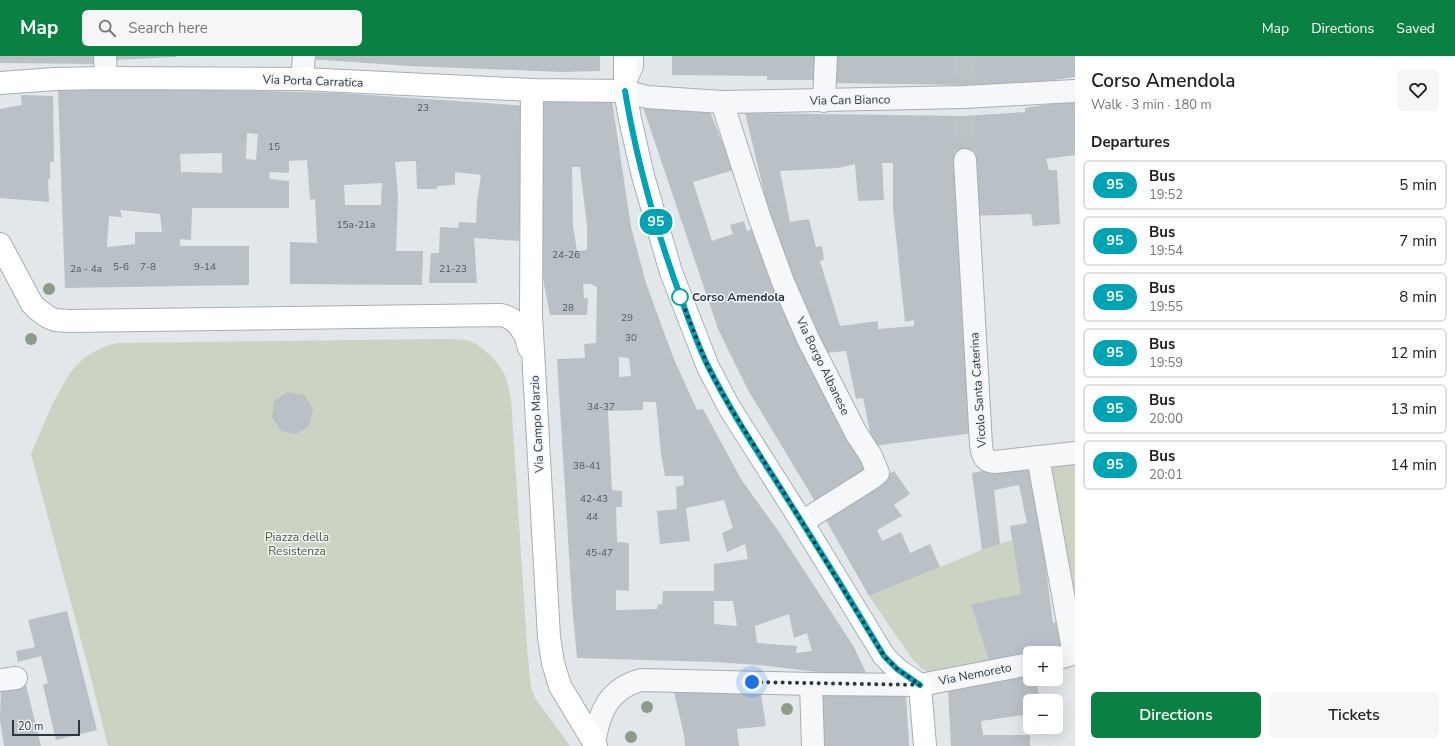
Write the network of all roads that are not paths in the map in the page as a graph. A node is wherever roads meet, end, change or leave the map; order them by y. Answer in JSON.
{"nodes":[{"id":1,"x":105,"y":56,"type":"edge"},
{"id":2,"x":304,"y":56,"type":"edge"},
{"id":3,"x":625,"y":56,"type":"edge"},
{"id":4,"x":637,"y":56,"type":"edge"},
{"id":5,"x":826,"y":56,"type":"edge"},
{"id":6,"x":106,"y":78,"type":"junction"},
{"id":7,"x":302,"y":79,"type":"junction"},
{"id":8,"x":0,"y":83,"type":"edge"},
{"id":9,"x":532,"y":90,"type":"junction"},
{"id":10,"x":625,"y":91,"type":"junction"},
{"id":11,"x":1075,"y":91,"type":"edge"},
{"id":12,"x":824,"y":101,"type":"junction"},
{"id":13,"x":722,"y":102,"type":"junction"},
{"id":14,"x":965,"y":160,"type":"tunnel mouth"},
{"id":15,"x":0,"y":244,"type":"edge"},
{"id":16,"x":534,"y":378,"type":"junction"},
{"id":17,"x":1075,"y":453,"type":"edge"},
{"id":18,"x":1038,"y":457,"type":"junction"},
{"id":19,"x":802,"y":522,"type":"junction"},
{"id":20,"x":1063,"y":656,"type":"edge"},
{"id":21,"x":1023,"y":665,"type":"edge"},
{"id":22,"x":810,"y":684,"type":"junction"},
{"id":23,"x":920,"y":685,"type":"junction"},
{"id":24,"x":595,"y":745,"type":"edge"},
{"id":25,"x":814,"y":746,"type":"edge"},
{"id":26,"x":925,"y":746,"type":"edge"}],
"edges":[{"from":1,"to":6,"type":"street"},
{"from":2,"to":7,"type":"street"},
{"from":3,"to":10,"type":"street"},
{"from":4,"to":10,"type":"lane"},
{"from":5,"to":12,"type":"street"},
{"from":6,"to":7,"type":"street","name":"Via Porta Carratica"},
{"from":6,"to":8,"type":"street","name":"Via Porta Carratica"},
{"from":7,"to":9,"type":"street","name":"Via Porta Carratica"},
{"from":9,"to":10,"type":"street","name":"Via Porta Carratica"},
{"from":9,"to":16,"type":"street","name":"Via Campo Marzio"},
{"from":10,"to":13,"type":"street","name":"Via Can Bianco"},
{"from":10,"to":19,"type":"street"},
{"from":11,"to":12,"type":"street","name":"Via Can Bianco"},
{"from":12,"to":13,"type":"street","name":"Via Can Bianco"},
{"from":13,"to":19,"type":"street","name":"Via Borgo Albanese"},
{"from":14,"to":18,"type":"street","name":"Vicolo Santa Caterina"},
{"from":15,"to":16,"type":"street"},
{"from":16,"to":24,"type":"street","name":"Via Campo Marzio"},
{"from":17,"to":18,"type":"street"},
{"from":18,"to":20,"type":"street"},
{"from":19,"to":23,"type":"street"},
{"from":21,"to":23,"type":"street","name":"Via Nemoreto"},
{"from":22,"to":23,"type":"street","name":"Via Nemoreto"},
{"from":22,"to":24,"type":"street","name":"Via Nemoreto"},
{"from":22,"to":25,"type":"street"},
{"from":23,"to":26,"type":"street"}]}
